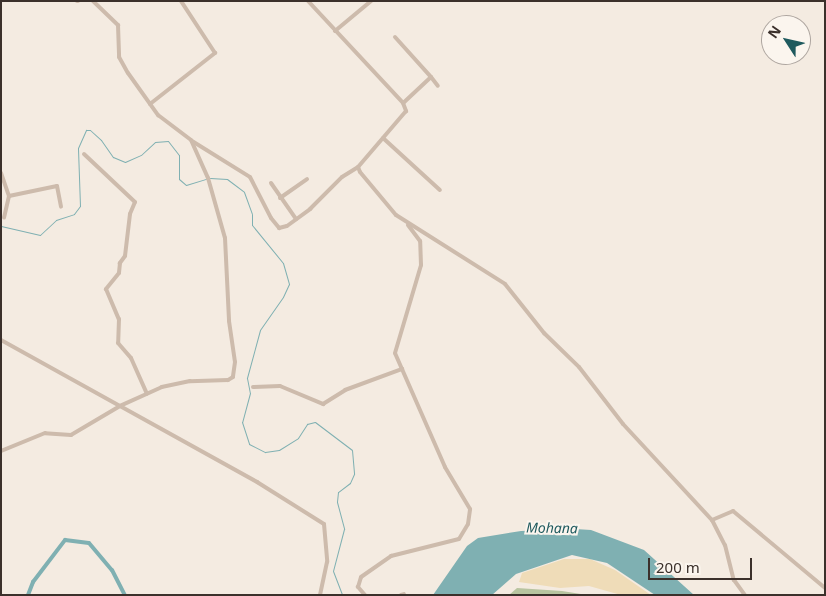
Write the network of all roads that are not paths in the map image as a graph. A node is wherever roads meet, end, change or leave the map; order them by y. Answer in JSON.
{"nodes":[{"id":1,"x":93,"y":1,"type":"edge"},
{"id":2,"x":181,"y":1,"type":"edge"},
{"id":3,"x":308,"y":1,"type":"edge"},
{"id":4,"x":371,"y":1,"type":"edge"},
{"id":5,"x":335,"y":31,"type":"junction"},
{"id":6,"x":395,"y":37,"type":"dead end"},
{"id":7,"x":430,"y":77,"type":"junction"},
{"id":8,"x":438,"y":86,"type":"dead end"},
{"id":9,"x":402,"y":103,"type":"junction"},
{"id":10,"x":150,"y":104,"type":"junction"},
{"id":11,"x":383,"y":138,"type":"junction"},
{"id":12,"x":191,"y":140,"type":"junction"},
{"id":13,"x":84,"y":154,"type":"dead end"},
{"id":14,"x":358,"y":167,"type":"junction"},
{"id":15,"x":1,"y":173,"type":"edge"},
{"id":16,"x":307,"y":179,"type":"dead end"},
{"id":17,"x":271,"y":183,"type":"dead end"},
{"id":18,"x":440,"y":190,"type":"dead end"},
{"id":19,"x":9,"y":196,"type":"junction"},
{"id":20,"x":280,"y":198,"type":"junction"},
{"id":21,"x":61,"y":207,"type":"dead end"},
{"id":22,"x":4,"y":216,"type":"dead end"},
{"id":23,"x":296,"y":219,"type":"junction"},
{"id":24,"x":406,"y":222,"type":"junction"},
{"id":25,"x":1,"y":340,"type":"edge"},
{"id":26,"x":402,"y":369,"type":"junction"},
{"id":27,"x":252,"y":387,"type":"dead end"},
{"id":28,"x":147,"y":394,"type":"junction"},
{"id":29,"x":120,"y":406,"type":"junction"},
{"id":30,"x":1,"y":451,"type":"edge"},
{"id":31,"x":712,"y":520,"type":"junction"},
{"id":32,"x":825,"y":588,"type":"edge"},
{"id":33,"x":320,"y":595,"type":"edge"},
{"id":34,"x":365,"y":595,"type":"edge"},
{"id":35,"x":744,"y":595,"type":"edge"}],
"edges":[{"from":1,"to":10,"type":"street"},
{"from":2,"to":10,"type":"street"},
{"from":3,"to":5,"type":"street"},
{"from":4,"to":5,"type":"street"},
{"from":5,"to":9,"type":"street"},
{"from":6,"to":7,"type":"street"},
{"from":7,"to":8,"type":"street"},
{"from":7,"to":9,"type":"street"},
{"from":9,"to":11,"type":"street"},
{"from":10,"to":12,"type":"street"},
{"from":11,"to":14,"type":"street"},
{"from":11,"to":18,"type":"street"},
{"from":12,"to":23,"type":"street"},
{"from":12,"to":28,"type":"street"},
{"from":13,"to":28,"type":"street"},
{"from":14,"to":23,"type":"street"},
{"from":14,"to":24,"type":"street"},
{"from":15,"to":19,"type":"street"},
{"from":16,"to":20,"type":"street"},
{"from":17,"to":20,"type":"street"},
{"from":19,"to":21,"type":"street"},
{"from":19,"to":22,"type":"street"},
{"from":20,"to":23,"type":"street"},
{"from":24,"to":26,"type":"street"},
{"from":24,"to":31,"type":"street"},
{"from":25,"to":29,"type":"street"},
{"from":26,"to":27,"type":"street"},
{"from":26,"to":34,"type":"street"},
{"from":28,"to":29,"type":"street"},
{"from":29,"to":30,"type":"street"},
{"from":29,"to":33,"type":"street"},
{"from":31,"to":32,"type":"street"},
{"from":31,"to":35,"type":"street"}]}
